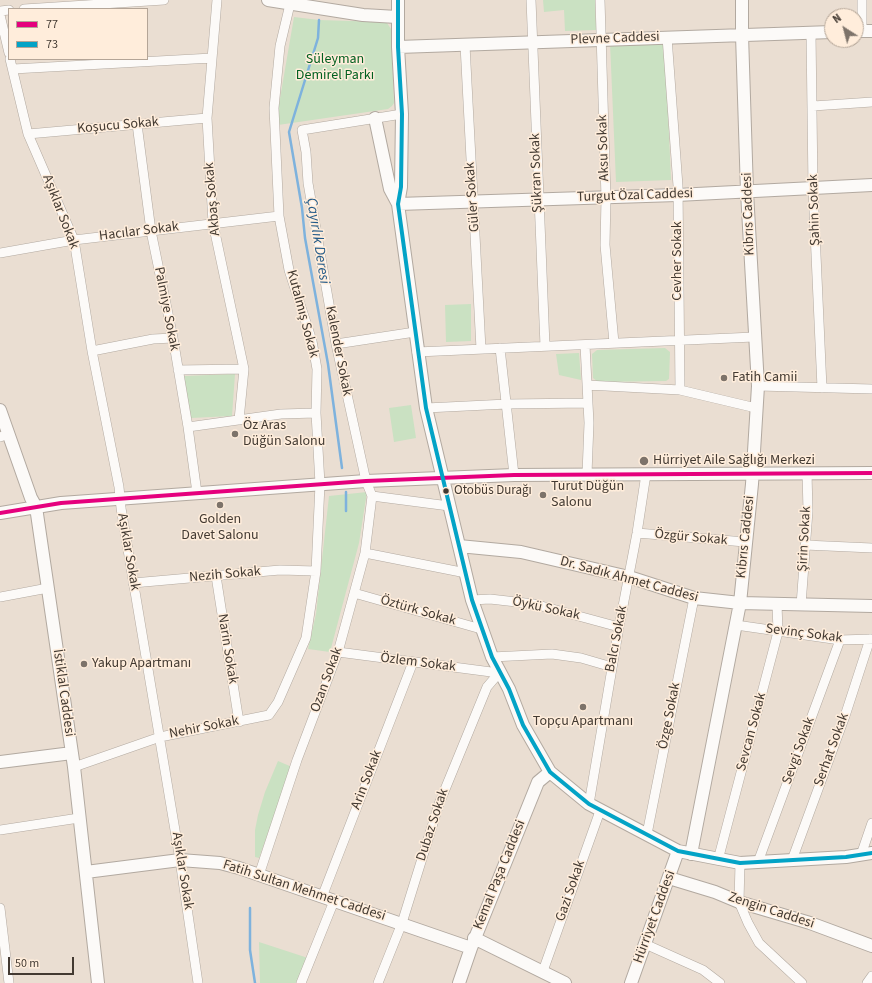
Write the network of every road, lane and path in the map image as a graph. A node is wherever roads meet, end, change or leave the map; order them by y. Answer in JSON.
{"nodes":[{"id":1,"x":164,"y":0,"type":"edge"},
{"id":2,"x":217,"y":0,"type":"edge"},
{"id":3,"x":268,"y":0,"type":"edge"},
{"id":4,"x":398,"y":0,"type":"edge"},
{"id":5,"x":531,"y":0,"type":"edge"},
{"id":6,"x":600,"y":0,"type":"edge"},
{"id":7,"x":742,"y":0,"type":"edge"},
{"id":8,"x":290,"y":2,"type":"edge"},
{"id":9,"x":40,"y":8,"type":"edge"},
{"id":10,"x":0,"y":15,"type":"edge"},
{"id":11,"x":397,"y":17,"type":"junction"},
{"id":12,"x":824,"y":32,"type":"edge"},
{"id":13,"x":811,"y":33,"type":"junction"},
{"id":14,"x":742,"y":35,"type":"junction"},
{"id":15,"x":667,"y":37,"type":"junction"},
{"id":16,"x":600,"y":39,"type":"junction"},
{"id":17,"x":532,"y":43,"type":"junction"},
{"id":18,"x":465,"y":45,"type":"junction"},
{"id":19,"x":398,"y":47,"type":"junction"},
{"id":20,"x":8,"y":49,"type":"edge"},
{"id":21,"x":212,"y":58,"type":"junction"},
{"id":22,"x":10,"y":60,"type":"edge"},
{"id":23,"x":13,"y":69,"type":"junction"},
{"id":24,"x":872,"y":102,"type":"edge"},
{"id":25,"x":813,"y":106,"type":"junction"},
{"id":26,"x":402,"y":114,"type":"junction"},
{"id":27,"x":207,"y":118,"type":"junction"},
{"id":28,"x":374,"y":118,"type":"junction"},
{"id":29,"x":137,"y":124,"type":"junction"},
{"id":30,"x":28,"y":134,"type":"junction"},
{"id":31,"x":872,"y":186,"type":"edge"},
{"id":32,"x":813,"y":188,"type":"junction"},
{"id":33,"x":747,"y":192,"type":"junction"},
{"id":34,"x":677,"y":195,"type":"junction"},
{"id":35,"x":606,"y":198,"type":"junction"},
{"id":36,"x":538,"y":200,"type":"junction"},
{"id":37,"x":473,"y":201,"type":"junction"},
{"id":38,"x":398,"y":204,"type":"junction"},
{"id":39,"x":279,"y":216,"type":"junction"},
{"id":40,"x":213,"y":223,"type":"junction"},
{"id":41,"x":151,"y":231,"type":"junction"},
{"id":42,"x":74,"y":240,"type":"junction"},
{"id":43,"x":0,"y":253,"type":"edge"},
{"id":44,"x":415,"y":332,"type":"junction"},
{"id":45,"x":754,"y":337,"type":"junction"},
{"id":46,"x":173,"y":338,"type":"junction"},
{"id":47,"x":678,"y":340,"type":"junction"},
{"id":48,"x":614,"y":343,"type":"junction"},
{"id":49,"x":336,"y":344,"type":"junction"},
{"id":50,"x":585,"y":345,"type":"junction"},
{"id":51,"x":545,"y":346,"type":"junction"},
{"id":52,"x":500,"y":348,"type":"junction"},
{"id":53,"x":481,"y":349,"type":"junction"},
{"id":54,"x":92,"y":351,"type":"junction"},
{"id":55,"x":417,"y":352,"type":"junction"},
{"id":56,"x":244,"y":369,"type":"junction"},
{"id":57,"x":178,"y":370,"type":"junction"},
{"id":58,"x":587,"y":385,"type":"junction"},
{"id":59,"x":758,"y":386,"type":"junction"},
{"id":60,"x":822,"y":388,"type":"junction"},
{"id":61,"x":872,"y":389,"type":"edge"},
{"id":62,"x":680,"y":390,"type":"junction"},
{"id":63,"x":588,"y":403,"type":"junction"},
{"id":64,"x":507,"y":404,"type":"junction"},
{"id":65,"x":426,"y":408,"type":"junction"},
{"id":66,"x":756,"y":408,"type":"junction"},
{"id":67,"x":0,"y":410,"type":"edge"},
{"id":68,"x":316,"y":413,"type":"junction"},
{"id":69,"x":240,"y":420,"type":"junction"},
{"id":70,"x":188,"y":427,"type":"junction"},
{"id":71,"x":4,"y":435,"type":"edge"},
{"id":72,"x":752,"y":473,"type":"junction"},
{"id":73,"x":807,"y":473,"type":"junction"},
{"id":74,"x":872,"y":473,"type":"edge"},
{"id":75,"x":588,"y":474,"type":"junction"},
{"id":76,"x":646,"y":474,"type":"junction"},
{"id":77,"x":514,"y":475,"type":"junction"},
{"id":78,"x":441,"y":477,"type":"junction"},
{"id":79,"x":366,"y":480,"type":"junction"},
{"id":80,"x":320,"y":484,"type":"junction"},
{"id":81,"x":197,"y":493,"type":"junction"},
{"id":82,"x":372,"y":496,"type":"junction"},
{"id":83,"x":120,"y":498,"type":"junction"},
{"id":84,"x":449,"y":506,"type":"junction"},
{"id":85,"x":36,"y":507,"type":"junction"},
{"id":86,"x":0,"y":514,"type":"edge"},
{"id":87,"x":637,"y":534,"type":"junction"},
{"id":88,"x":745,"y":542,"type":"junction"},
{"id":89,"x":805,"y":545,"type":"junction"},
{"id":90,"x":459,"y":546,"type":"junction"},
{"id":91,"x":872,"y":548,"type":"edge"},
{"id":92,"x":364,"y":552,"type":"junction"},
{"id":93,"x":316,"y":571,"type":"junction"},
{"id":94,"x":466,"y":573,"type":"junction"},
{"id":95,"x":216,"y":576,"type":"junction"},
{"id":96,"x":629,"y":577,"type":"junction"},
{"id":97,"x":133,"y":583,"type":"junction"},
{"id":98,"x":48,"y":588,"type":"junction"},
{"id":99,"x":354,"y":593,"type":"junction"},
{"id":100,"x":0,"y":597,"type":"edge"},
{"id":101,"x":694,"y":598,"type":"junction"},
{"id":102,"x":472,"y":600,"type":"junction"},
{"id":103,"x":740,"y":603,"type":"junction"},
{"id":104,"x":777,"y":604,"type":"junction"},
{"id":105,"x":801,"y":605,"type":"junction"},
{"id":106,"x":872,"y":606,"type":"edge"},
{"id":107,"x":736,"y":626,"type":"junction"},
{"id":108,"x":619,"y":627,"type":"junction"},
{"id":109,"x":481,"y":628,"type":"junction"},
{"id":110,"x":778,"y":632,"type":"junction"},
{"id":111,"x":871,"y":639,"type":"edge"},
{"id":112,"x":840,"y":640,"type":"junction"},
{"id":113,"x":338,"y":652,"type":"junction"},
{"id":114,"x":300,"y":653,"type":"joint"},
{"id":115,"x":492,"y":657,"type":"junction"},
{"id":116,"x":413,"y":662,"type":"junction"},
{"id":117,"x":612,"y":667,"type":"junction"},
{"id":118,"x":499,"y":673,"type":"junction"},
{"id":119,"x":239,"y":722,"type":"junction"},
{"id":120,"x":160,"y":737,"type":"junction"},
{"id":121,"x":72,"y":753,"type":"junction"},
{"id":122,"x":0,"y":762,"type":"edge"},
{"id":123,"x":74,"y":767,"type":"junction"},
{"id":124,"x":550,"y":772,"type":"junction"},
{"id":125,"x":589,"y":804,"type":"junction"},
{"id":126,"x":600,"y":811,"type":"junction"},
{"id":127,"x":80,"y":818,"type":"junction"},
{"id":128,"x":872,"y":823,"type":"edge"},
{"id":129,"x":0,"y":830,"type":"edge"},
{"id":130,"x":647,"y":834,"type":"junction"},
{"id":131,"x":678,"y":851,"type":"junction"},
{"id":132,"x":691,"y":854,"type":"junction"},
{"id":133,"x":867,"y":854,"type":"edge"},
{"id":134,"x":180,"y":860,"type":"junction"},
{"id":135,"x":718,"y":860,"type":"junction"},
{"id":136,"x":792,"y":860,"type":"junction"},
{"id":137,"x":758,"y":862,"type":"junction"},
{"id":138,"x":740,"y":863,"type":"junction"},
{"id":139,"x":86,"y":872,"type":"junction"},
{"id":140,"x":255,"y":873,"type":"junction"},
{"id":141,"x":669,"y":878,"type":"junction"},
{"id":142,"x":322,"y":897,"type":"junction"},
{"id":143,"x":334,"y":901,"type":"junction"},
{"id":144,"x":739,"y":902,"type":"junction"},
{"id":145,"x":0,"y":908,"type":"edge"},
{"id":146,"x":402,"y":923,"type":"junction"},
{"id":147,"x":472,"y":943,"type":"junction"},
{"id":148,"x":2,"y":944,"type":"edge"},
{"id":149,"x":645,"y":944,"type":"junction"},
{"id":150,"x":872,"y":946,"type":"edge"},
{"id":151,"x":543,"y":971,"type":"junction"},
{"id":152,"x":872,"y":976,"type":"edge"},
{"id":153,"x":9,"y":983,"type":"edge"},
{"id":154,"x":98,"y":983,"type":"edge"},
{"id":155,"x":198,"y":983,"type":"edge"},
{"id":156,"x":301,"y":983,"type":"edge"},
{"id":157,"x":378,"y":983,"type":"edge"},
{"id":158,"x":459,"y":983,"type":"edge"},
{"id":159,"x":565,"y":983,"type":"edge"},
{"id":160,"x":631,"y":983,"type":"edge"},
{"id":161,"x":720,"y":983,"type":"edge"},
{"id":162,"x":802,"y":983,"type":"edge"},
{"id":163,"x":867,"y":983,"type":"edge"}],
"edges":[{"from":1,"to":9,"type":"street"},
{"from":2,"to":21,"type":"street","name":"Akbaş Sokak"},
{"from":3,"to":8,"type":"street"},
{"from":4,"to":11,"type":"street"},
{"from":5,"to":17,"type":"street","name":"Şükran Sokak"},
{"from":6,"to":16,"type":"street","name":"Aksu Sokak"},
{"from":7,"to":14,"type":"street","name":"Kıbrıs Caddesi"},
{"from":8,"to":11,"type":"street"},
{"from":8,"to":39,"type":"street","name":"Kutalmış Sokak"},
{"from":10,"to":20,"type":"street"},
{"from":11,"to":19,"type":"street"},
{"from":12,"to":13,"type":"street","name":"Plevne Caddesi"},
{"from":13,"to":14,"type":"street","name":"Plevne Caddesi"},
{"from":13,"to":25,"type":"street","name":"Şahin Sokak"},
{"from":14,"to":15,"type":"street","name":"Plevne Caddesi"},
{"from":14,"to":33,"type":"street","name":"Kıbrıs Caddesi"},
{"from":15,"to":16,"type":"street","name":"Plevne Caddesi"},
{"from":15,"to":34,"type":"street","name":"Cevher Sokak"},
{"from":16,"to":17,"type":"street","name":"Plevne Caddesi"},
{"from":16,"to":35,"type":"street","name":"Aksu Sokak"},
{"from":17,"to":18,"type":"street","name":"Plevne Caddesi"},
{"from":17,"to":36,"type":"street","name":"Şükran Sokak"},
{"from":18,"to":19,"type":"street","name":"Plevne Caddesi"},
{"from":18,"to":37,"type":"street","name":"Güler Sokak"},
{"from":19,"to":26,"type":"street"},
{"from":21,"to":23,"type":"street"},
{"from":21,"to":27,"type":"street","name":"Akbaş Sokak"},
{"from":22,"to":23,"type":"street","name":"Aşıklar Sokak"},
{"from":23,"to":30,"type":"street","name":"Aşıklar Sokak"},
{"from":24,"to":25,"type":"street"},
{"from":25,"to":32,"type":"street","name":"Şahin Sokak"},
{"from":26,"to":28,"type":"street","name":"Kalender Sokak"},
{"from":26,"to":38,"type":"street"},
{"from":27,"to":29,"type":"street","name":"Koşucu Sokak"},
{"from":27,"to":40,"type":"street","name":"Akbaş Sokak"},
{"from":28,"to":38,"type":"street"},
{"from":28,"to":49,"type":"street","name":"Kalender Sokak"},
{"from":29,"to":30,"type":"street","name":"Koşucu Sokak"},
{"from":29,"to":41,"type":"street","name":"Palmiye Sokak"},
{"from":30,"to":42,"type":"street","name":"Aşıklar Sokak"},
{"from":31,"to":32,"type":"street","name":"Turgut Özal Caddesi"},
{"from":32,"to":33,"type":"street","name":"Turgut Özal Caddesi"},
{"from":32,"to":60,"type":"street","name":"Şahin Sokak"},
{"from":33,"to":34,"type":"street","name":"Turgut Özal Caddesi"},
{"from":33,"to":45,"type":"street","name":"Kıbrıs Caddesi"},
{"from":34,"to":35,"type":"street","name":"Turgut Özal Caddesi"},
{"from":34,"to":47,"type":"street","name":"Cevher Sokak"},
{"from":35,"to":36,"type":"street","name":"Turgut Özal Caddesi"},
{"from":35,"to":48,"type":"street","name":"Aksu Sokak"},
{"from":36,"to":37,"type":"street","name":"Turgut Özal Caddesi"},
{"from":36,"to":51,"type":"street","name":"Şükran Sokak"},
{"from":37,"to":38,"type":"street","name":"Turgut Özal Caddesi"},
{"from":37,"to":53,"type":"street","name":"Güler Sokak"},
{"from":38,"to":44,"type":"street"},
{"from":39,"to":40,"type":"street","name":"Hacılar Sokak"},
{"from":39,"to":68,"type":"street","name":"Kutalmış Sokak"},
{"from":40,"to":41,"type":"street","name":"Hacılar Sokak"},
{"from":40,"to":56,"type":"street","name":"Akbaş Sokak"},
{"from":41,"to":42,"type":"street","name":"Hacılar Sokak"},
{"from":41,"to":46,"type":"street","name":"Palmiye Sokak"},
{"from":42,"to":43,"type":"street","name":"Hacılar Sokak"},
{"from":42,"to":54,"type":"street","name":"Aşıklar Sokak"},
{"from":44,"to":49,"type":"street"},
{"from":44,"to":55,"type":"street"},
{"from":45,"to":47,"type":"street"},
{"from":45,"to":59,"type":"street","name":"Kıbrıs Caddesi"},
{"from":46,"to":54,"type":"street"},
{"from":46,"to":57,"type":"street","name":"Palmiye Sokak"},
{"from":47,"to":48,"type":"street"},
{"from":47,"to":62,"type":"street","name":"Cevher Sokak"},
{"from":48,"to":50,"type":"street"},
{"from":49,"to":79,"type":"street","name":"Kalender Sokak"},
{"from":50,"to":51,"type":"street"},
{"from":50,"to":58,"type":"street"},
{"from":51,"to":52,"type":"street"},
{"from":52,"to":53,"type":"street"},
{"from":52,"to":64,"type":"street"},
{"from":53,"to":55,"type":"street"},
{"from":54,"to":83,"type":"street","name":"Aşıklar Sokak"},
{"from":55,"to":65,"type":"street"},
{"from":56,"to":57,"type":"street"},
{"from":56,"to":69,"type":"street","name":"Akbaş Sokak"},
{"from":57,"to":70,"type":"street","name":"Palmiye Sokak"},
{"from":58,"to":62,"type":"street"},
{"from":58,"to":63,"type":"street"},
{"from":59,"to":60,"type":"street"},
{"from":59,"to":66,"type":"street","name":"Kıbrıs Caddesi"},
{"from":60,"to":61,"type":"street"},
{"from":62,"to":66,"type":"street"},
{"from":63,"to":64,"type":"street"},
{"from":63,"to":75,"type":"street"},
{"from":64,"to":65,"type":"street"},
{"from":64,"to":77,"type":"street"},
{"from":65,"to":78,"type":"street"},
{"from":66,"to":72,"type":"street","name":"Kıbrıs Caddesi"},
{"from":67,"to":71,"type":"street","name":"İstiklal Caddesi"},
{"from":68,"to":69,"type":"street"},
{"from":68,"to":80,"type":"street","name":"Kutalmış Sokak"},
{"from":69,"to":70,"type":"street"},
{"from":70,"to":81,"type":"street","name":"Palmiye Sokak"},
{"from":71,"to":85,"type":"street","name":"İstiklal Caddesi"},
{"from":72,"to":73,"type":"street"},
{"from":72,"to":76,"type":"street"},
{"from":72,"to":88,"type":"street","name":"Kıbrıs Caddesi"},
{"from":73,"to":74,"type":"street"},
{"from":73,"to":89,"type":"street","name":"Şirin Sokak"},
{"from":75,"to":76,"type":"street"},
{"from":75,"to":77,"type":"street"},
{"from":76,"to":87,"type":"street","name":"Balcı Sokak"},
{"from":77,"to":78,"type":"street"},
{"from":78,"to":79,"type":"street"},
{"from":78,"to":84,"type":"street"},
{"from":79,"to":80,"type":"street"},
{"from":79,"to":82,"type":"street","name":"Ozan Sokak"},
{"from":80,"to":81,"type":"street"},
{"from":80,"to":93,"type":"street","name":"Kutalmış Sokak"},
{"from":81,"to":83,"type":"street"},
{"from":82,"to":84,"type":"street"},
{"from":82,"to":92,"type":"street","name":"Ozan Sokak"},
{"from":83,"to":85,"type":"street"},
{"from":83,"to":97,"type":"street","name":"Aşıklar Sokak"},
{"from":84,"to":90,"type":"street"},
{"from":85,"to":86,"type":"street"},
{"from":85,"to":98,"type":"street","name":"İstiklal Caddesi"},
{"from":87,"to":88,"type":"street","name":"Özgür Sokak"},
{"from":87,"to":96,"type":"street","name":"Balcı Sokak"},
{"from":88,"to":103,"type":"street","name":"Kıbrıs Caddesi"},
{"from":89,"to":91,"type":"street"},
{"from":89,"to":105,"type":"street","name":"Şirin Sokak"},
{"from":90,"to":94,"type":"street"},
{"from":90,"to":96,"type":"street","name":"Dr. Sadık Ahmet Caddesi"},
{"from":92,"to":94,"type":"street"},
{"from":92,"to":99,"type":"street","name":"Ozan Sokak"},
{"from":93,"to":95,"type":"street","name":"Nezih Sokak"},
{"from":93,"to":114,"type":"street","name":"Kutalmış Sokak"},
{"from":94,"to":102,"type":"street"},
{"from":95,"to":97,"type":"street","name":"Nezih Sokak"},
{"from":95,"to":119,"type":"street","name":"Narin Sokak"},
{"from":96,"to":101,"type":"street","name":"Dr. Sadık Ahmet Caddesi"},
{"from":96,"to":108,"type":"street","name":"Balcı Sokak"},
{"from":97,"to":120,"type":"street","name":"Aşıklar Sokak"},
{"from":98,"to":100,"type":"street"},
{"from":98,"to":121,"type":"street","name":"İstiklal Caddesi"},
{"from":99,"to":109,"type":"street","name":"Öztürk Sokak"},
{"from":99,"to":113,"type":"street","name":"Ozan Sokak"},
{"from":101,"to":103,"type":"street","name":"Dr. Sadık Ahmet Caddesi"},
{"from":101,"to":130,"type":"street","name":"Özge Sokak"},
{"from":102,"to":108,"type":"street","name":"Öykü Sokak"},
{"from":102,"to":109,"type":"street"},
{"from":103,"to":104,"type":"street","name":"Dr. Sadık Ahmet Caddesi"},
{"from":103,"to":107,"type":"street","name":"Kıbrıs Caddesi"},
{"from":104,"to":105,"type":"street","name":"Dr. Sadık Ahmet Caddesi"},
{"from":104,"to":110,"type":"street","name":"Sevcan Sokak"},
{"from":105,"to":106,"type":"street","name":"Dr. Sadık Ahmet Caddesi"},
{"from":107,"to":110,"type":"street","name":"Sevinç Sokak"},
{"from":107,"to":132,"type":"street","name":"Kıbrıs Caddesi"},
{"from":108,"to":117,"type":"street","name":"Balcı Sokak"},
{"from":109,"to":115,"type":"street"},
{"from":110,"to":112,"type":"street","name":"Sevinç Sokak"},
{"from":110,"to":135,"type":"street","name":"Sevcan Sokak"},
{"from":111,"to":112,"type":"street","name":"Sevinç Sokak"},
{"from":111,"to":136,"type":"street","name":"Serhat Sokak"},
{"from":112,"to":137,"type":"street","name":"Sevgi Sokak"},
{"from":113,"to":116,"type":"street","name":"Özlem Sokak"},
{"from":113,"to":140,"type":"street","name":"Ozan Sokak"},
{"from":114,"to":119,"type":"street","name":"Nehir Sokak"},
{"from":115,"to":117,"type":"street"},
{"from":115,"to":118,"type":"street"},
{"from":116,"to":118,"type":"street","name":"Özlem Sokak"},
{"from":116,"to":142,"type":"street","name":"Arin Sokak"},
{"from":117,"to":125,"type":"street","name":"Balcı Sokak"},
{"from":118,"to":124,"type":"street"},
{"from":118,"to":146,"type":"street","name":"Dubaz Sokak"},
{"from":119,"to":120,"type":"street","name":"Nehir Sokak"},
{"from":120,"to":123,"type":"street","name":"Nehir Sokak"},
{"from":120,"to":134,"type":"street","name":"Aşıklar Sokak"},
{"from":121,"to":122,"type":"street"},
{"from":121,"to":123,"type":"street","name":"İstiklal Caddesi"},
{"from":123,"to":127,"type":"street","name":"İstiklal Caddesi"},
{"from":124,"to":125,"type":"street"},
{"from":124,"to":147,"type":"street","name":"Kemal Paşa Caddesi"},
{"from":125,"to":126,"type":"street"},
{"from":126,"to":130,"type":"street"},
{"from":126,"to":151,"type":"street","name":"Gazi Sokak"},
{"from":127,"to":129,"type":"street"},
{"from":127,"to":139,"type":"street","name":"İstiklal Caddesi"},
{"from":128,"to":133,"type":"street"},
{"from":130,"to":131,"type":"street"},
{"from":131,"to":132,"type":"street"},
{"from":131,"to":141,"type":"street","name":"Hürriyet Caddesi"},
{"from":132,"to":135,"type":"street"},
{"from":133,"to":136,"type":"street"},
{"from":134,"to":139,"type":"street","name":"Fatih Sultan Mehmet Caddesi"},
{"from":134,"to":140,"type":"street","name":"Fatih Sultan Mehmet Caddesi"},
{"from":134,"to":155,"type":"street","name":"Aşıklar Sokak"},
{"from":135,"to":138,"type":"street"},
{"from":136,"to":137,"type":"street"},
{"from":137,"to":138,"type":"street"},
{"from":138,"to":144,"type":"street"},
{"from":139,"to":154,"type":"street","name":"İstiklal Caddesi"},
{"from":140,"to":142,"type":"street","name":"Fatih Sultan Mehmet Caddesi"},
{"from":141,"to":144,"type":"street","name":"Zengin Caddesi"},
{"from":141,"to":149,"type":"street","name":"Hürriyet Caddesi"},
{"from":142,"to":143,"type":"street","name":"Fatih Sultan Mehmet Caddesi"},
{"from":143,"to":146,"type":"street","name":"Fatih Sultan Mehmet Caddesi"},
{"from":143,"to":156,"type":"street"},
{"from":144,"to":150,"type":"street","name":"Zengin Caddesi"},
{"from":144,"to":162,"type":"street"},
{"from":145,"to":148,"type":"street"},
{"from":146,"to":147,"type":"street","name":"Fatih Sultan Mehmet Caddesi"},
{"from":146,"to":157,"type":"street","name":"Dubaz Sokak"},
{"from":147,"to":151,"type":"street","name":"Fatih Sultan Mehmet Caddesi"},
{"from":147,"to":158,"type":"street","name":"Kemal Paşa Caddesi"},
{"from":148,"to":153,"type":"street"},
{"from":149,"to":160,"type":"street","name":"Hürriyet Caddesi"},
{"from":149,"to":161,"type":"street"},
{"from":151,"to":159,"type":"street","name":"Fatih Sultan Mehmet Caddesi"},
{"from":152,"to":163,"type":"street"}]}
